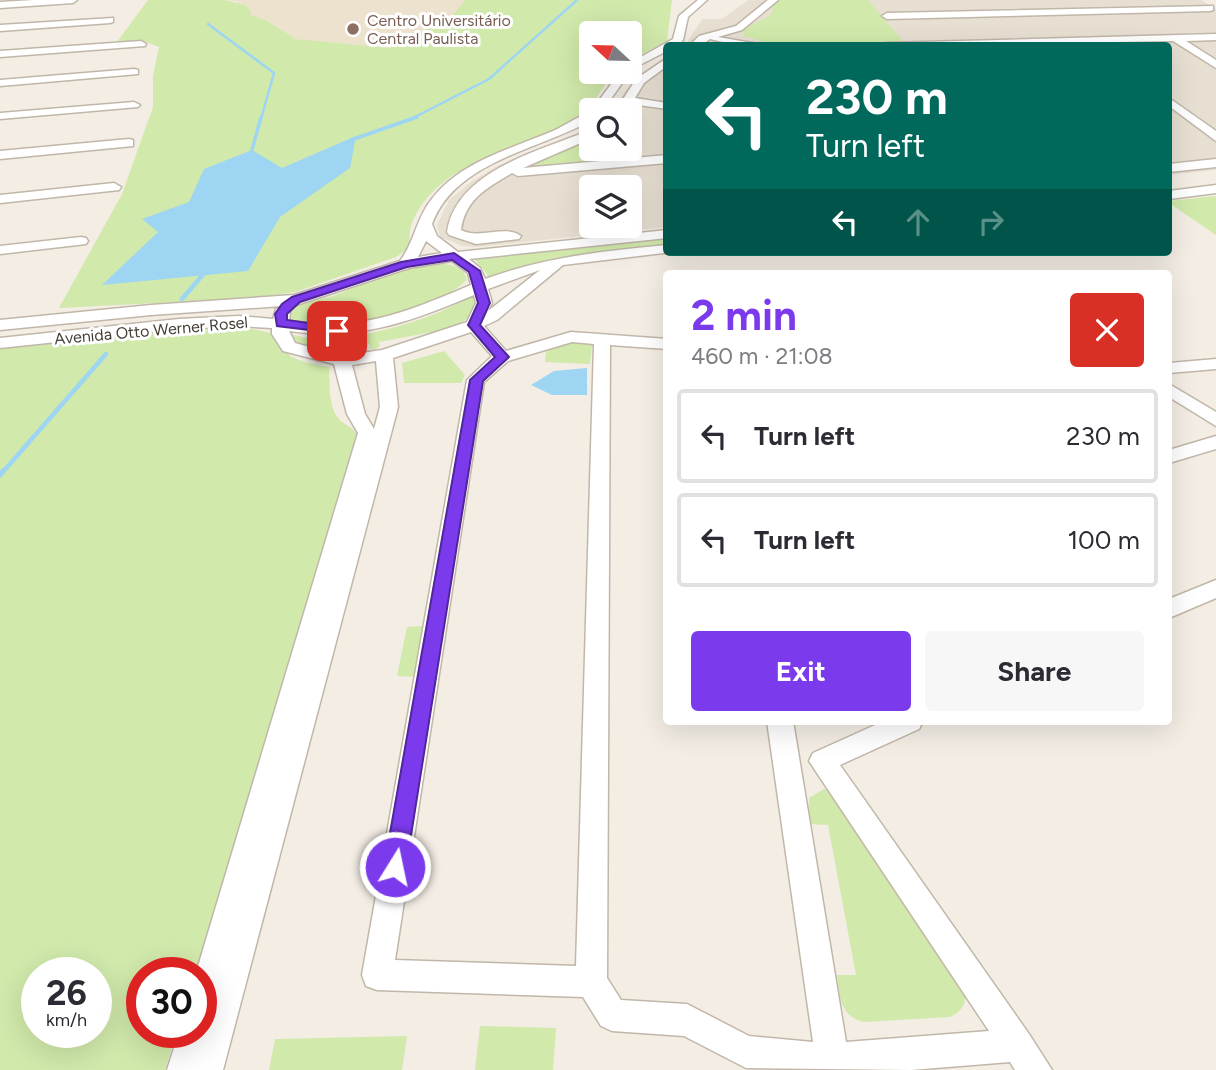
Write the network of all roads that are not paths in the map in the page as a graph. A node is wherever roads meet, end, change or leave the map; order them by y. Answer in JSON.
{"nodes":[{"id":1,"x":73,"y":0,"type":"edge"},
{"id":2,"x":772,"y":0,"type":"edge"},
{"id":3,"x":1197,"y":0,"type":"edge"},
{"id":4,"x":699,"y":3,"type":"edge"},
{"id":5,"x":0,"y":5,"type":"edge"},
{"id":6,"x":1213,"y":9,"type":"edge"},
{"id":7,"x":110,"y":20,"type":"dead end"},
{"id":8,"x":895,"y":24,"type":"dead end"},
{"id":9,"x":0,"y":28,"type":"edge"},
{"id":10,"x":680,"y":28,"type":"junction"},
{"id":11,"x":739,"y":28,"type":"junction"},
{"id":12,"x":902,"y":34,"type":"dead end"},
{"id":13,"x":1216,"y":37,"type":"edge"},
{"id":14,"x":1175,"y":38,"type":"junction"},
{"id":15,"x":675,"y":42,"type":"edge"},
{"id":16,"x":698,"y":42,"type":"edge"},
{"id":17,"x":752,"y":42,"type":"edge"},
{"id":18,"x":909,"y":42,"type":"edge"},
{"id":19,"x":1110,"y":42,"type":"edge"},
{"id":20,"x":141,"y":44,"type":"dead end"},
{"id":21,"x":663,"y":49,"type":"edge"},
{"id":22,"x":0,"y":54,"type":"edge"},
{"id":23,"x":642,"y":61,"type":"edge"},
{"id":24,"x":663,"y":65,"type":"edge"},
{"id":25,"x":1216,"y":65,"type":"edge"},
{"id":26,"x":134,"y":72,"type":"dead end"},
{"id":27,"x":0,"y":83,"type":"edge"},
{"id":28,"x":629,"y":98,"type":"edge"},
{"id":29,"x":1172,"y":103,"type":"edge"},
{"id":30,"x":134,"y":105,"type":"dead end"},
{"id":31,"x":642,"y":105,"type":"edge"},
{"id":32,"x":663,"y":106,"type":"edge"},
{"id":33,"x":0,"y":116,"type":"edge"},
{"id":34,"x":579,"y":122,"type":"edge"},
{"id":35,"x":1216,"y":137,"type":"edge"},
{"id":36,"x":579,"y":140,"type":"edge"},
{"id":37,"x":129,"y":143,"type":"dead end"},
{"id":38,"x":642,"y":148,"type":"dead end"},
{"id":39,"x":663,"y":152,"type":"edge"},
{"id":40,"x":0,"y":155,"type":"edge"},
{"id":41,"x":663,"y":159,"type":"edge"},
{"id":42,"x":1216,"y":163,"type":"edge"},
{"id":43,"x":1172,"y":168,"type":"edge"},
{"id":44,"x":502,"y":173,"type":"junction"},
{"id":45,"x":1216,"y":176,"type":"edge"},
{"id":46,"x":1172,"y":181,"type":"edge"},
{"id":47,"x":114,"y":187,"type":"dead end"},
{"id":48,"x":1216,"y":189,"type":"edge"},
{"id":49,"x":1172,"y":195,"type":"edge"},
{"id":50,"x":0,"y":200,"type":"edge"},
{"id":51,"x":663,"y":220,"type":"edge"},
{"id":52,"x":424,"y":222,"type":"junction"},
{"id":53,"x":642,"y":223,"type":"edge"},
{"id":54,"x":579,"y":229,"type":"edge"},
{"id":55,"x":663,"y":234,"type":"edge"},
{"id":56,"x":81,"y":242,"type":"dead end"},
{"id":57,"x":663,"y":249,"type":"edge"},
{"id":58,"x":0,"y":250,"type":"edge"},
{"id":59,"x":454,"y":257,"type":"junction"},
{"id":60,"x":560,"y":261,"type":"junction"},
{"id":61,"x":405,"y":264,"type":"junction"},
{"id":62,"x":480,"y":287,"type":"junction"},
{"id":63,"x":296,"y":300,"type":"junction"},
{"id":64,"x":281,"y":323,"type":"junction"},
{"id":65,"x":0,"y":325,"type":"edge"},
{"id":66,"x":474,"y":325,"type":"junction"},
{"id":67,"x":602,"y":338,"type":"junction"},
{"id":68,"x":0,"y":343,"type":"edge"},
{"id":69,"x":663,"y":344,"type":"edge"},
{"id":70,"x":384,"y":355,"type":"junction"},
{"id":71,"x":502,"y":357,"type":"junction"},
{"id":72,"x":342,"y":361,"type":"junction"},
{"id":73,"x":1216,"y":364,"type":"edge"},
{"id":74,"x":1172,"y":368,"type":"edge"},
{"id":75,"x":1172,"y":390,"type":"edge"},
{"id":76,"x":389,"y":407,"type":"junction"},
{"id":77,"x":356,"y":414,"type":"junction"},
{"id":78,"x":1216,"y":420,"type":"edge"},
{"id":79,"x":1216,"y":442,"type":"edge"},
{"id":80,"x":1172,"y":456,"type":"edge"},
{"id":81,"x":1216,"y":589,"type":"edge"},
{"id":82,"x":1172,"y":608,"type":"edge"},
{"id":83,"x":781,"y":725,"type":"edge"},
{"id":84,"x":901,"y":725,"type":"edge"},
{"id":85,"x":822,"y":761,"type":"junction"},
{"id":86,"x":788,"y":773,"type":"junction"},
{"id":87,"x":216,"y":957,"type":"edge"},
{"id":88,"x":591,"y":982,"type":"junction"},
{"id":89,"x":1018,"y":1045,"type":"junction"},
{"id":90,"x":190,"y":1048,"type":"edge"},
{"id":91,"x":832,"y":1060,"type":"junction"},
{"id":92,"x":184,"y":1070,"type":"edge"},
{"id":93,"x":206,"y":1070,"type":"edge"},
{"id":94,"x":1035,"y":1070,"type":"edge"}],
"edges":[{"from":1,"to":5,"type":"street"},
{"from":2,"to":11,"type":"street"},
{"from":3,"to":6,"type":"street"},
{"from":4,"to":10,"type":"street"},
{"from":4,"to":10,"type":"street"},
{"from":6,"to":8,"type":"street"},
{"from":7,"to":9,"type":"street"},
{"from":10,"to":15,"type":"street"},
{"from":11,"to":16,"type":"street"},
{"from":11,"to":17,"type":"street"},
{"from":12,"to":18,"type":"street"},
{"from":13,"to":14,"type":"street"},
{"from":14,"to":19,"type":"street"},
{"from":14,"to":25,"type":"street"},
{"from":20,"to":22,"type":"street"},
{"from":21,"to":23,"type":"street"},
{"from":24,"to":28,"type":"street"},
{"from":26,"to":27,"type":"street"},
{"from":29,"to":35,"type":"street"},
{"from":30,"to":33,"type":"street"},
{"from":31,"to":32,"type":"street"},
{"from":34,"to":52,"type":"street"},
{"from":36,"to":44,"type":"street"},
{"from":37,"to":40,"type":"street"},
{"from":38,"to":39,"type":"street"},
{"from":41,"to":44,"type":"street"},
{"from":42,"to":43,"type":"street"},
{"from":44,"to":54,"type":"street"},
{"from":45,"to":46,"type":"street"},
{"from":47,"to":50,"type":"street"},
{"from":48,"to":49,"type":"street"},
{"from":51,"to":53,"type":"street"},
{"from":52,"to":59,"type":"street"},
{"from":52,"to":61,"type":"street"},
{"from":55,"to":59,"type":"street","name":"Avenida Otto Werner Rosel"},
{"from":56,"to":58,"type":"street"},
{"from":57,"to":60,"type":"street","name":"Avenida Otto Werner Rosel"},
{"from":59,"to":61,"type":"street","name":"Avenida Otto Werner Rosel"},
{"from":59,"to":62,"type":"street"},
{"from":60,"to":62,"type":"street","name":"Avenida Otto Werner Rosel"},
{"from":60,"to":66,"type":"street"},
{"from":61,"to":63,"type":"street","name":"Avenida Otto Werner Rosel"},
{"from":62,"to":64,"type":"street","name":"Avenida Otto Werner Rosel"},
{"from":62,"to":66,"type":"street"},
{"from":63,"to":64,"type":"street"},
{"from":63,"to":65,"type":"street","name":"Avenida Otto Werner Rosel"},
{"from":64,"to":68,"type":"street","name":"Avenida Otto Werner Rosel"},
{"from":64,"to":72,"type":"street"},
{"from":66,"to":70,"type":"street"},
{"from":66,"to":71,"type":"street"},
{"from":67,"to":69,"type":"street"},
{"from":67,"to":71,"type":"street"},
{"from":67,"to":88,"type":"street"},
{"from":70,"to":72,"type":"street"},
{"from":70,"to":76,"type":"street"},
{"from":71,"to":88,"type":"street"},
{"from":72,"to":77,"type":"street"},
{"from":73,"to":74,"type":"street"},
{"from":75,"to":78,"type":"street"},
{"from":76,"to":77,"type":"street"},
{"from":76,"to":93,"type":"street"},
{"from":77,"to":87,"type":"street"},
{"from":79,"to":80,"type":"street"},
{"from":81,"to":82,"type":"street"},
{"from":83,"to":86,"type":"street"},
{"from":84,"to":85,"type":"street"},
{"from":85,"to":86,"type":"street"},
{"from":85,"to":89,"type":"street"},
{"from":86,"to":91,"type":"street"},
{"from":88,"to":91,"type":"street"},
{"from":89,"to":91,"type":"street"},
{"from":89,"to":94,"type":"street"},
{"from":90,"to":92,"type":"street"}]}
